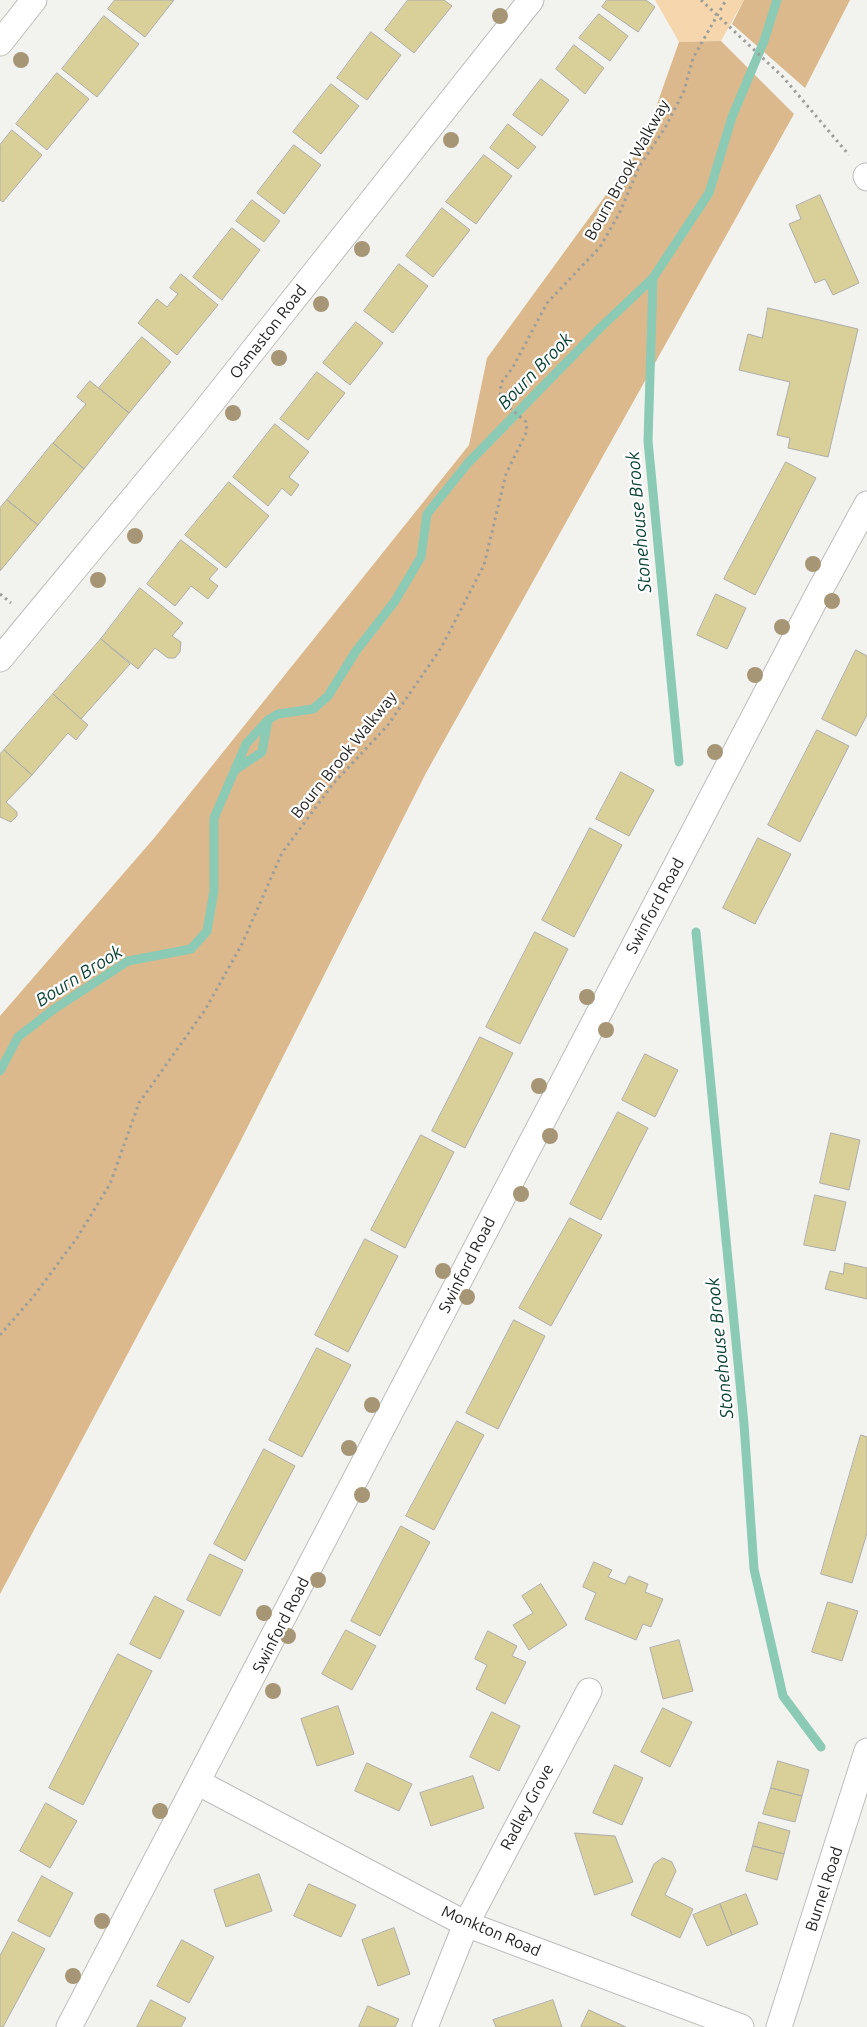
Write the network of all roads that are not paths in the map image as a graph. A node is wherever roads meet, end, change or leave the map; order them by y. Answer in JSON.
{"nodes":[{"id":1,"x":34,"y":0,"type":"edge"},
{"id":2,"x":531,"y":0,"type":"edge"},
{"id":3,"x":0,"y":43,"type":"edge"},
{"id":4,"x":867,"y":504,"type":"edge"},
{"id":5,"x":0,"y":659,"type":"edge"},
{"id":6,"x":589,"y":1690,"type":"dead end"},
{"id":7,"x":867,"y":1751,"type":"edge"},
{"id":8,"x":199,"y":1783,"type":"junction"},
{"id":9,"x":466,"y":1924,"type":"junction"},
{"id":10,"x":70,"y":2027,"type":"edge"},
{"id":11,"x":425,"y":2027,"type":"edge"},
{"id":12,"x":741,"y":2027,"type":"edge"},
{"id":13,"x":778,"y":2027,"type":"edge"}],
"edges":[{"from":1,"to":3,"type":"street"},
{"from":2,"to":5,"type":"street","name":"Osmaston Road"},
{"from":4,"to":8,"type":"street","name":"Swinford Road"},
{"from":6,"to":9,"type":"street","name":"Radley Grove"},
{"from":7,"to":13,"type":"street","name":"Burnel Road"},
{"from":8,"to":9,"type":"street","name":"Monkton Road"},
{"from":8,"to":10,"type":"street","name":"Swinford Road"},
{"from":9,"to":11,"type":"street","name":"Radley Grove"},
{"from":9,"to":12,"type":"street","name":"Monkton Road"}]}
